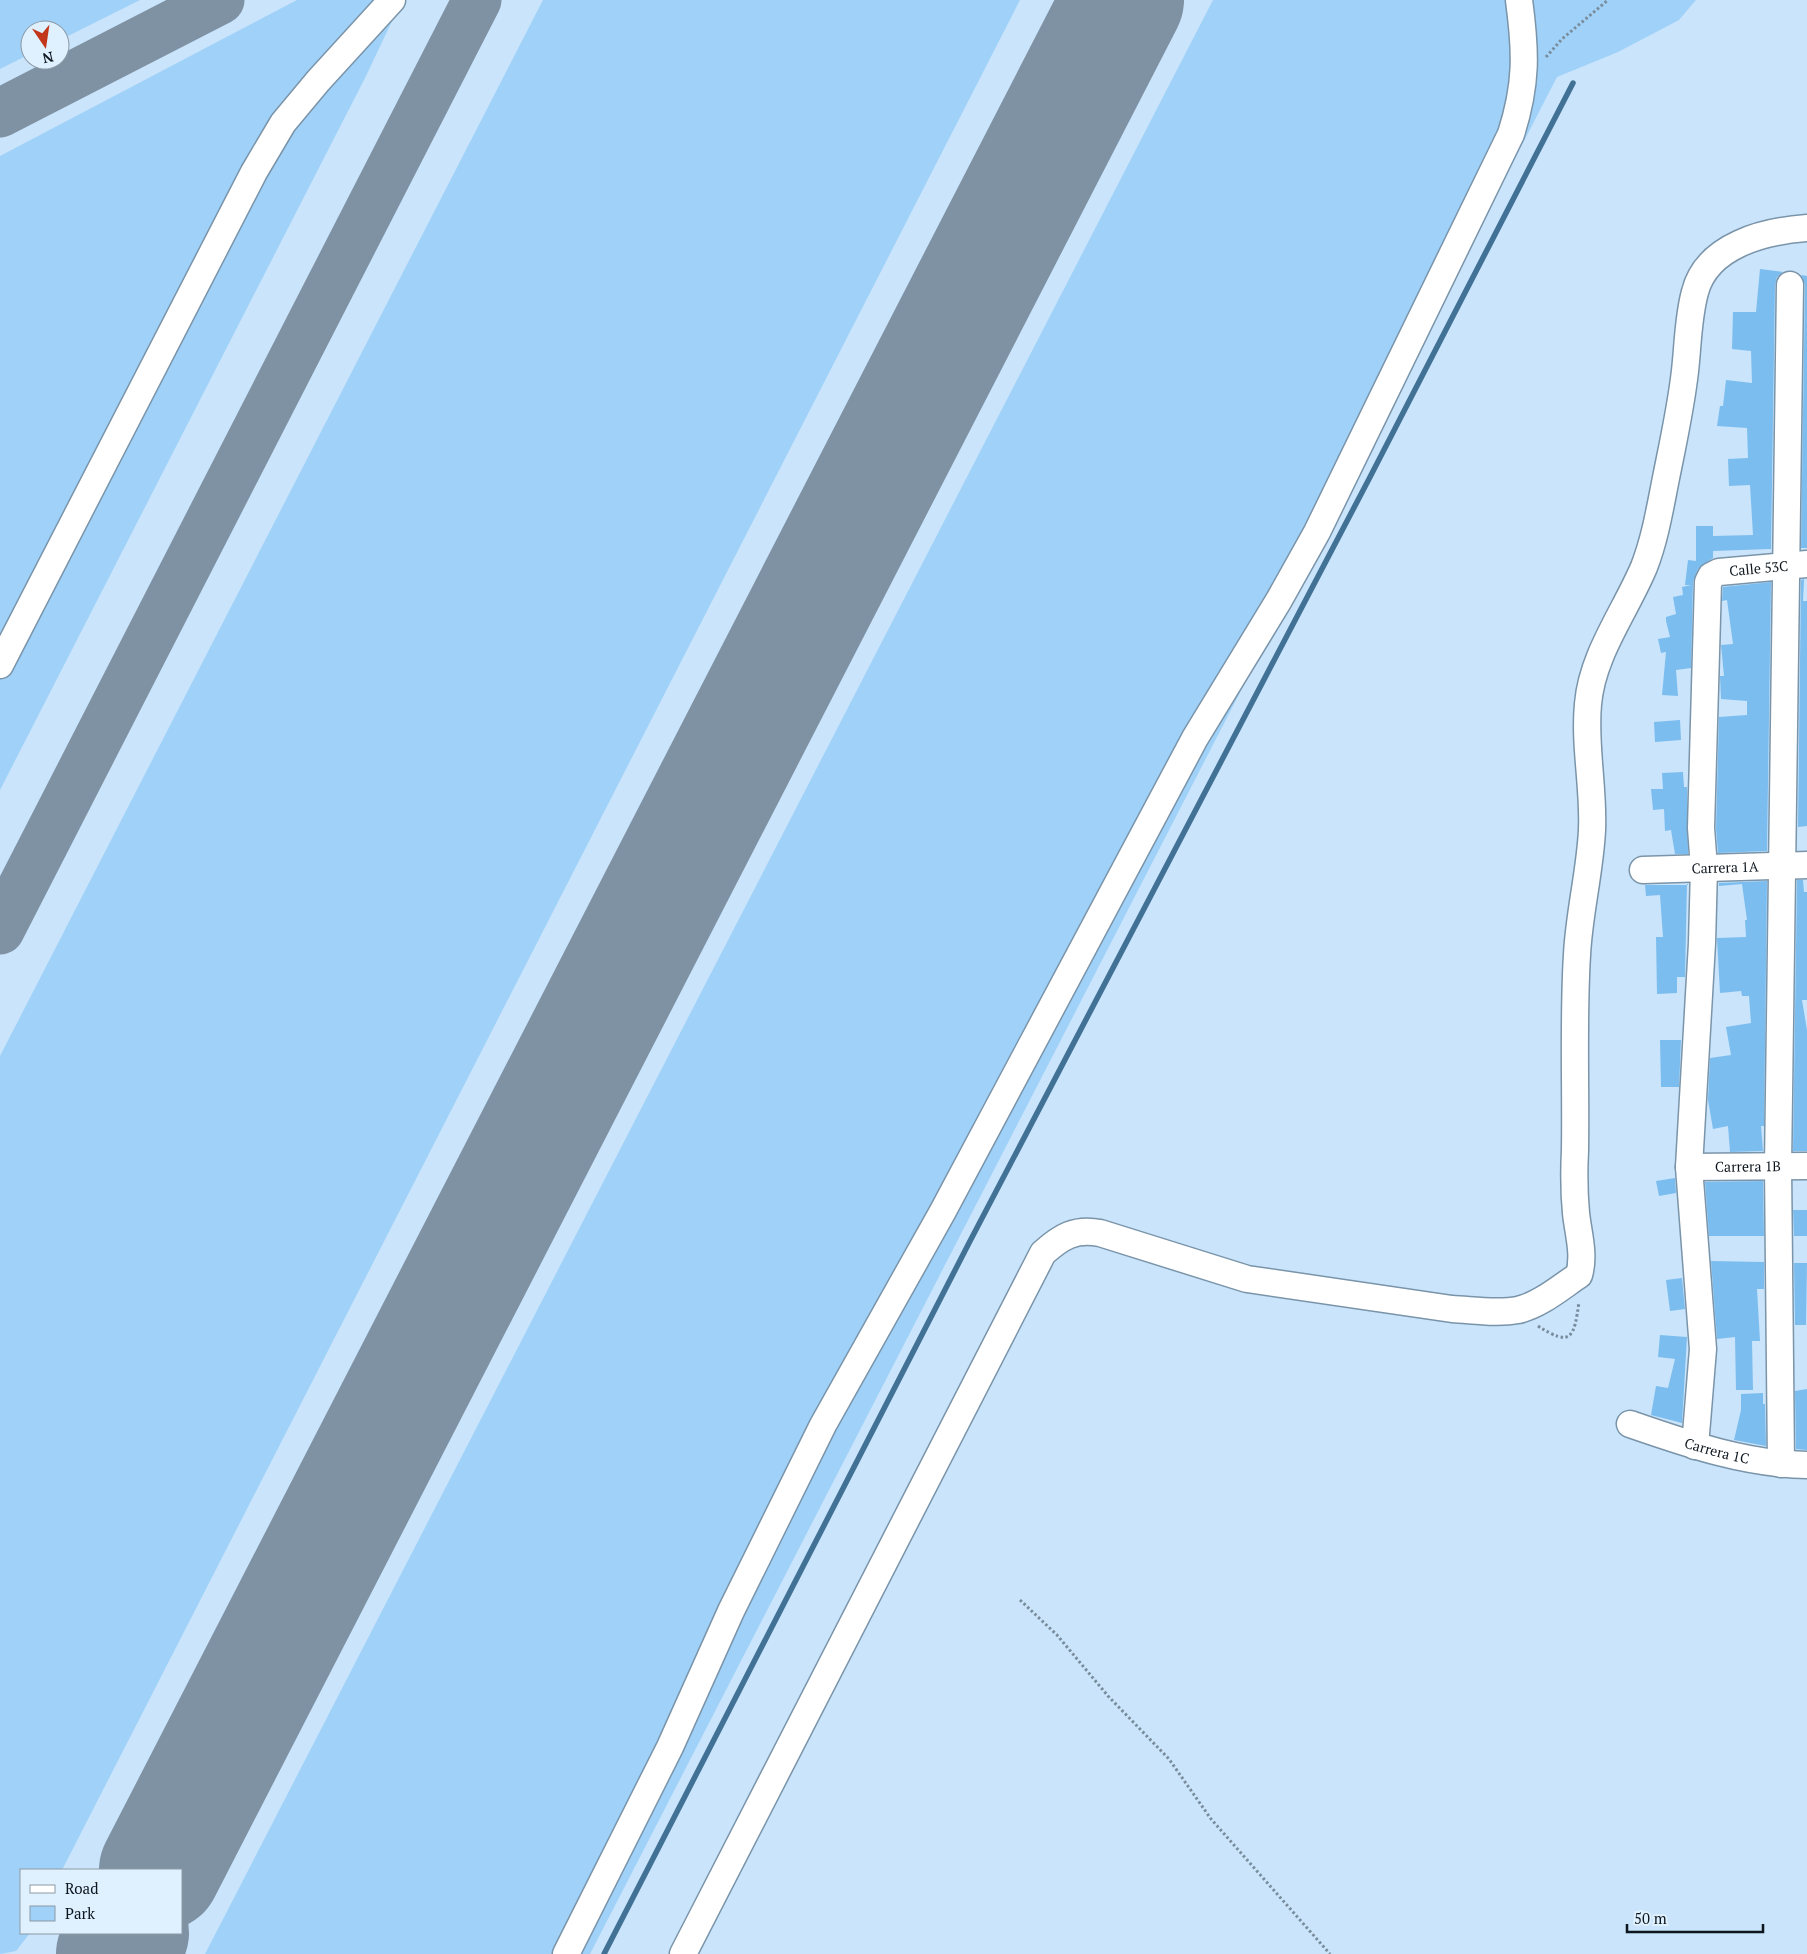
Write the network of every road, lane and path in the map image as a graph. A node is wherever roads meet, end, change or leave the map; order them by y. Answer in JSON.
{"nodes":[{"id":1,"x":392,"y":0,"type":"edge"},
{"id":2,"x":1519,"y":0,"type":"edge"},
{"id":3,"x":1608,"y":0,"type":"edge"},
{"id":4,"x":1525,"y":80,"type":"junction"},
{"id":5,"x":1807,"y":228,"type":"edge"},
{"id":6,"x":1790,"y":285,"type":"dead end"},
{"id":7,"x":1796,"y":565,"type":"edge"},
{"id":8,"x":0,"y":665,"type":"edge"},
{"id":9,"x":1781,"y":865,"type":"junction"},
{"id":10,"x":1807,"y":865,"type":"edge"},
{"id":11,"x":1704,"y":868,"type":"junction"},
{"id":12,"x":1643,"y":870,"type":"dead end"},
{"id":13,"x":1807,"y":1166,"type":"edge"},
{"id":14,"x":1689,"y":1167,"type":"junction"},
{"id":15,"x":1778,"y":1167,"type":"junction"},
{"id":16,"x":1630,"y":1424,"type":"dead end"},
{"id":17,"x":1695,"y":1446,"type":"junction"},
{"id":18,"x":1781,"y":1464,"type":"junction"},
{"id":19,"x":1807,"y":1464,"type":"edge"},
{"id":20,"x":1020,"y":1600,"type":"dead end"},
{"id":21,"x":566,"y":1954,"type":"edge"},
{"id":22,"x":683,"y":1954,"type":"edge"},
{"id":23,"x":1330,"y":1954,"type":"edge"}],
"edges":[{"from":1,"to":8,"type":"street"},
{"from":2,"to":4,"type":"street"},
{"from":3,"to":4,"type":"path"},
{"from":4,"to":21,"type":"street"},
{"from":5,"to":22,"type":"street"},
{"from":6,"to":7,"type":"street"},
{"from":7,"to":9,"type":"street"},
{"from":7,"to":11,"type":"street","name":"Calle 53C"},
{"from":9,"to":10,"type":"street","name":"Carrera 1A"},
{"from":9,"to":11,"type":"street","name":"Carrera 1A"},
{"from":9,"to":15,"type":"street"},
{"from":11,"to":12,"type":"street","name":"Carrera 1A"},
{"from":11,"to":14,"type":"street"},
{"from":13,"to":15,"type":"street","name":"Carrera 1B"},
{"from":14,"to":15,"type":"street","name":"Carrera 1B"},
{"from":14,"to":17,"type":"street"},
{"from":15,"to":18,"type":"street"},
{"from":16,"to":17,"type":"street","name":"Carrera 1C"},
{"from":17,"to":18,"type":"street","name":"Carrera 1C"},
{"from":18,"to":19,"type":"street","name":"Carrera 1C"},
{"from":20,"to":23,"type":"path"}]}
